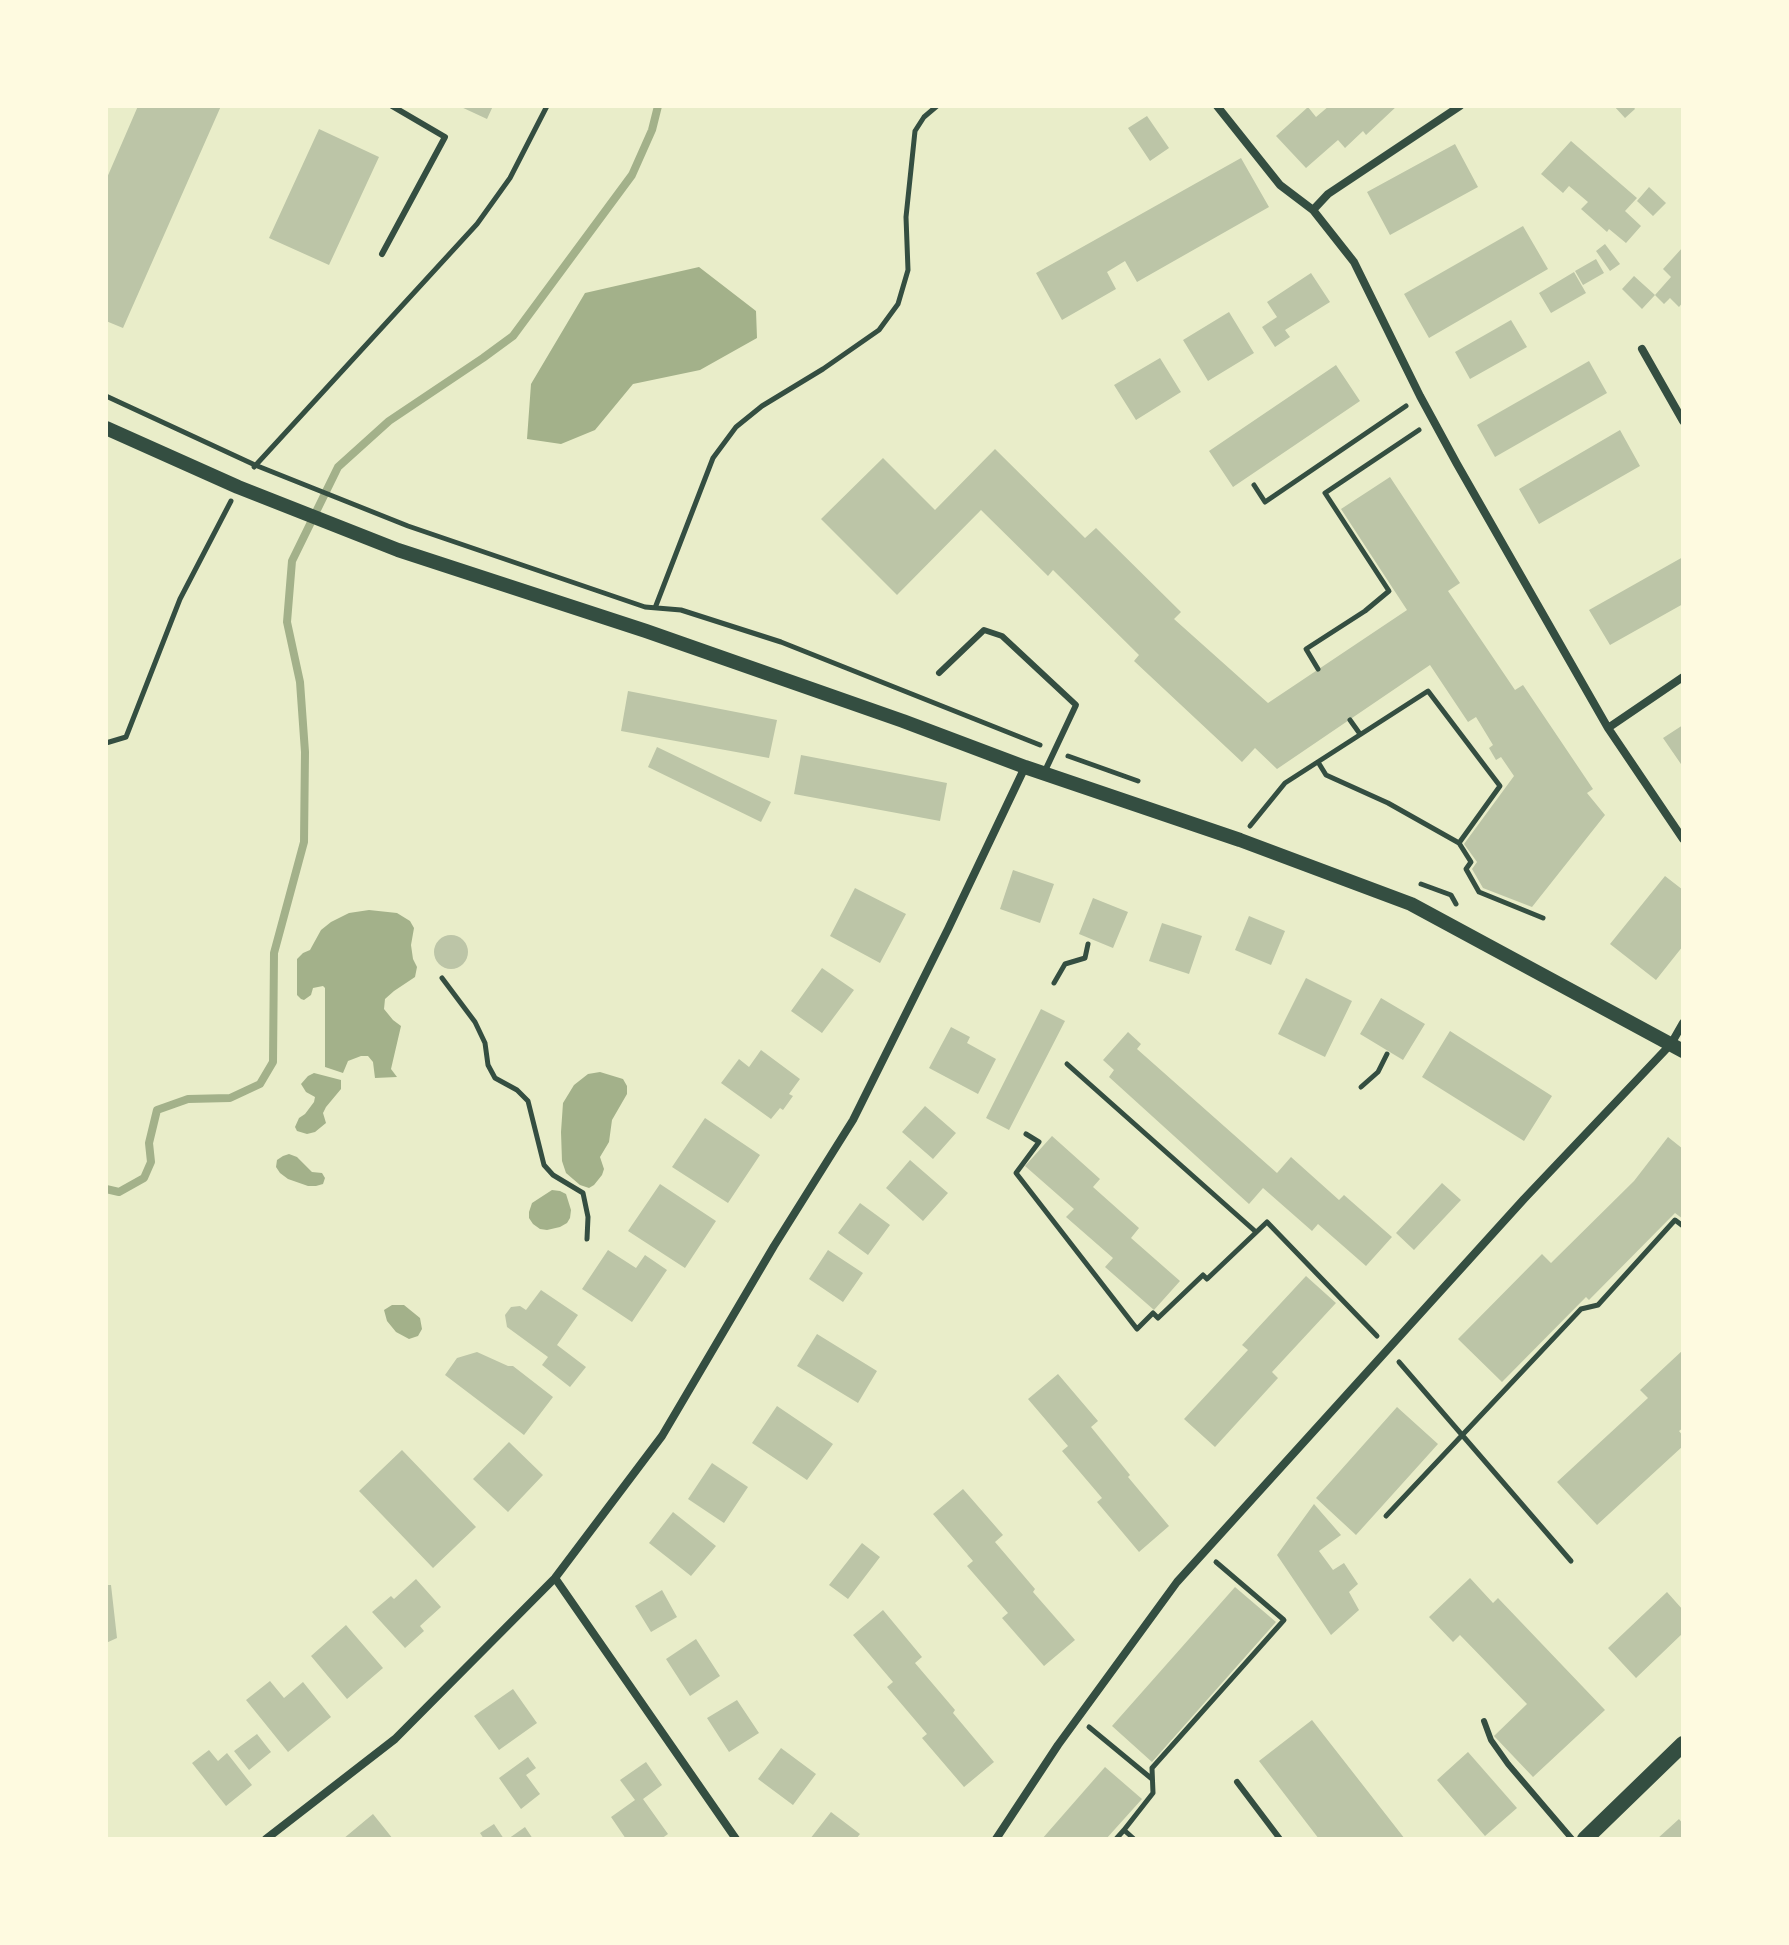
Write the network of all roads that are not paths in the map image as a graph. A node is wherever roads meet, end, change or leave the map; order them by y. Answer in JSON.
{"nodes":[{"id":1,"x":392,"y":106,"type":"edge"},
{"id":2,"x":1217,"y":106,"type":"edge"},
{"id":3,"x":1460,"y":106,"type":"edge"},
{"id":4,"x":1313,"y":210,"type":"junction"},
{"id":5,"x":382,"y":254,"type":"dead end"},
{"id":6,"x":1642,"y":349,"type":"dead end"},
{"id":7,"x":1683,"y":421,"type":"edge"},
{"id":8,"x":106,"y":428,"type":"edge"},
{"id":9,"x":939,"y":673,"type":"dead end"},
{"id":10,"x":1683,"y":677,"type":"edge"},
{"id":11,"x":1608,"y":728,"type":"junction"},
{"id":12,"x":1025,"y":767,"type":"junction"},
{"id":13,"x":1044,"y":773,"type":"junction"},
{"id":14,"x":1683,"y":839,"type":"edge"},
{"id":15,"x":1683,"y":1023,"type":"edge"},
{"id":16,"x":1677,"y":1048,"type":"edge"},
{"id":17,"x":555,"y":1578,"type":"junction"},
{"id":18,"x":1484,"y":1721,"type":"dead end"},
{"id":19,"x":1683,"y":1744,"type":"edge"},
{"id":20,"x":1237,"y":1782,"type":"dead end"},
{"id":21,"x":266,"y":1839,"type":"edge"},
{"id":22,"x":736,"y":1839,"type":"edge"},
{"id":23,"x":996,"y":1839,"type":"edge"},
{"id":24,"x":1280,"y":1839,"type":"edge"},
{"id":25,"x":1572,"y":1839,"type":"edge"},
{"id":26,"x":1585,"y":1839,"type":"edge"}],
"edges":[{"from":1,"to":5,"type":"lane"},
{"from":2,"to":4,"type":"street"},
{"from":3,"to":4,"type":"street"},
{"from":4,"to":11,"type":"street"},
{"from":6,"to":7,"type":"street"},
{"from":8,"to":12,"type":"street"},
{"from":9,"to":13,"type":"lane"},
{"from":10,"to":11,"type":"street"},
{"from":11,"to":14,"type":"street"},
{"from":12,"to":13,"type":"street"},
{"from":12,"to":17,"type":"street"},
{"from":13,"to":16,"type":"street"},
{"from":15,"to":16,"type":"street"},
{"from":16,"to":23,"type":"street"},
{"from":17,"to":21,"type":"street"},
{"from":17,"to":22,"type":"street"},
{"from":18,"to":25,"type":"lane"},
{"from":19,"to":26,"type":"main road"},
{"from":20,"to":24,"type":"lane"}]}
